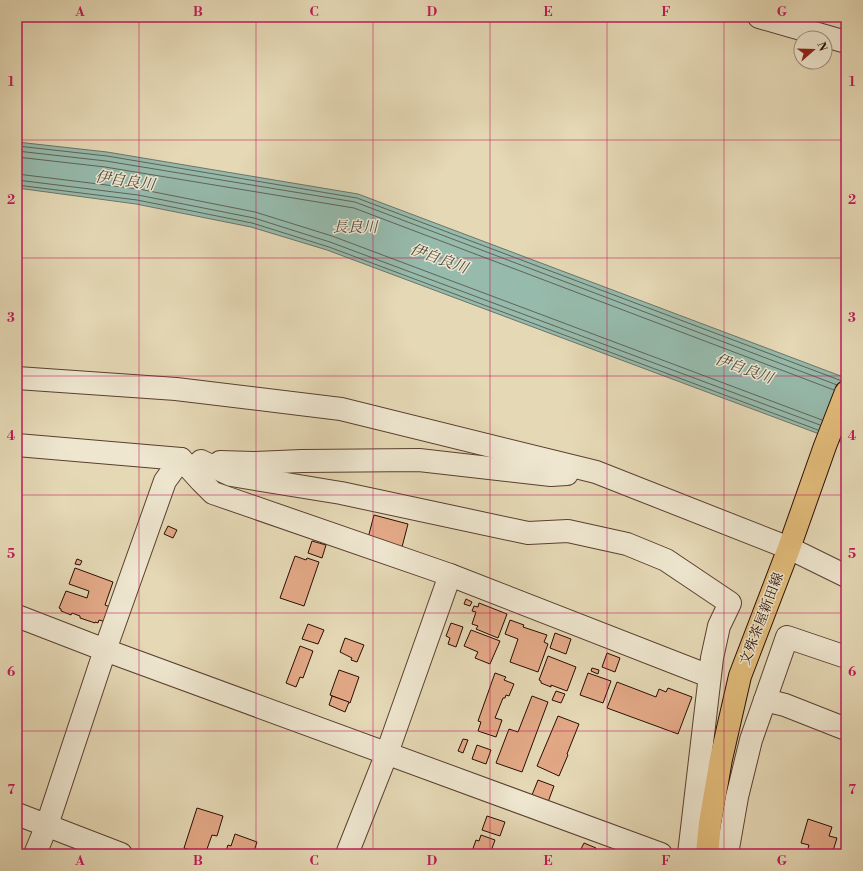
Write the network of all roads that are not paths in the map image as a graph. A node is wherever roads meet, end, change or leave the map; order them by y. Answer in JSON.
{"nodes":[{"id":1,"x":759,"y":17,"type":"edge"},
{"id":2,"x":790,"y":17,"type":"edge"},
{"id":3,"x":846,"y":42,"type":"edge"},
{"id":4,"x":17,"y":378,"type":"edge"},
{"id":5,"x":846,"y":392,"type":"edge"},
{"id":6,"x":17,"y":446,"type":"edge"},
{"id":7,"x":191,"y":460,"type":"junction"},
{"id":8,"x":596,"y":472,"type":"junction"},
{"id":9,"x":790,"y":548,"type":"junction"},
{"id":10,"x":450,"y":575,"type":"junction"},
{"id":11,"x":846,"y":576,"type":"edge"},
{"id":12,"x":17,"y":616,"type":"edge"},
{"id":13,"x":105,"y":650,"type":"junction"},
{"id":14,"x":846,"y":657,"type":"edge"},
{"id":15,"x":709,"y":676,"type":"junction"},
{"id":16,"x":765,"y":700,"type":"junction"},
{"id":17,"x":846,"y":729,"type":"edge"},
{"id":18,"x":387,"y":753,"type":"junction"},
{"id":19,"x":17,"y":814,"type":"edge"},
{"id":20,"x":47,"y":826,"type":"junction"},
{"id":21,"x":35,"y":854,"type":"edge"},
{"id":22,"x":121,"y":854,"type":"edge"},
{"id":23,"x":347,"y":854,"type":"edge"},
{"id":24,"x":661,"y":854,"type":"edge"},
{"id":25,"x":689,"y":854,"type":"edge"},
{"id":26,"x":707,"y":854,"type":"edge"},
{"id":27,"x":727,"y":854,"type":"edge"}],
"edges":[{"from":1,"to":3,"type":"street"},
{"from":2,"to":3,"type":"street"},
{"from":4,"to":8,"type":"street"},
{"from":5,"to":9,"type":"main road","name":"文殊茶屋新田線"},
{"from":6,"to":7,"type":"street"},
{"from":7,"to":8,"type":"street"},
{"from":7,"to":10,"type":"street"},
{"from":7,"to":13,"type":"street"},
{"from":7,"to":15,"type":"street"},
{"from":8,"to":9,"type":"street"},
{"from":9,"to":11,"type":"street"},
{"from":9,"to":26,"type":"main road","name":"文殊茶屋新田線"},
{"from":10,"to":15,"type":"street"},
{"from":10,"to":18,"type":"street"},
{"from":12,"to":13,"type":"street"},
{"from":13,"to":18,"type":"street"},
{"from":13,"to":20,"type":"street"},
{"from":14,"to":16,"type":"street"},
{"from":15,"to":25,"type":"street"},
{"from":16,"to":17,"type":"street"},
{"from":16,"to":27,"type":"street"},
{"from":18,"to":23,"type":"street"},
{"from":18,"to":24,"type":"street"},
{"from":19,"to":20,"type":"street"},
{"from":20,"to":21,"type":"street"},
{"from":20,"to":22,"type":"street"}]}
